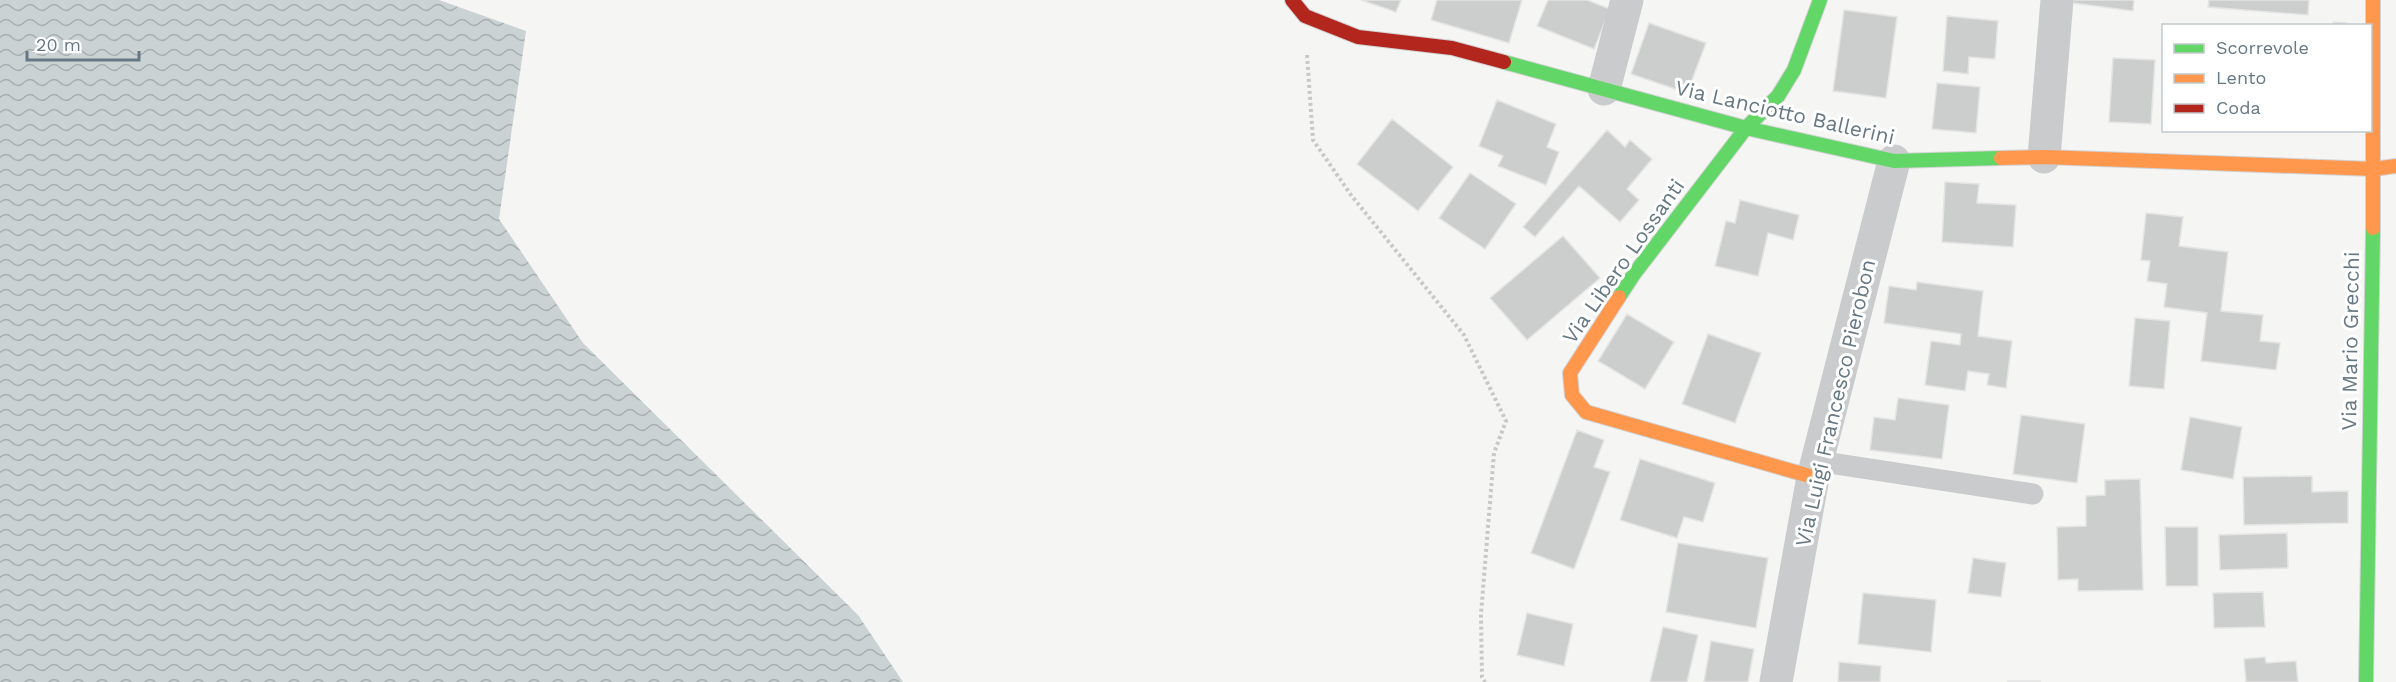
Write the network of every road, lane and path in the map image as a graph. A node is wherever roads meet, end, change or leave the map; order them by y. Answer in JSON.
{"nodes":[{"id":1,"x":1292,"y":0,"type":"edge"},
{"id":2,"x":1628,"y":0,"type":"edge"},
{"id":3,"x":1820,"y":0,"type":"edge"},
{"id":4,"x":2057,"y":0,"type":"edge"},
{"id":5,"x":2373,"y":0,"type":"edge"},
{"id":6,"x":1305,"y":16,"type":"junction"},
{"id":7,"x":1604,"y":89,"type":"junction"},
{"id":8,"x":1746,"y":128,"type":"junction"},
{"id":9,"x":2044,"y":157,"type":"junction"},
{"id":10,"x":1894,"y":161,"type":"junction"},
{"id":11,"x":2396,"y":166,"type":"edge"},
{"id":12,"x":2374,"y":168,"type":"junction"},
{"id":13,"x":1815,"y":469,"type":"junction"},
{"id":14,"x":2033,"y":494,"type":"dead end"},
{"id":15,"x":1485,"y":682,"type":"edge"},
{"id":16,"x":1776,"y":682,"type":"edge"},
{"id":17,"x":2366,"y":682,"type":"edge"}],
"edges":[{"from":1,"to":6,"type":"street","name":"Via Lanciotto Ballerini"},
{"from":2,"to":7,"type":"street"},
{"from":3,"to":8,"type":"street","name":"Via Libero Lossanti"},
{"from":4,"to":9,"type":"street"},
{"from":5,"to":12,"type":"street","name":"Via Mario Grecchi"},
{"from":6,"to":7,"type":"street","name":"Via Lanciotto Ballerini"},
{"from":6,"to":15,"type":"path"},
{"from":7,"to":8,"type":"street","name":"Via Lanciotto Ballerini"},
{"from":8,"to":10,"type":"street","name":"Via Lanciotto Ballerini"},
{"from":8,"to":13,"type":"street","name":"Via Libero Lossanti"},
{"from":9,"to":10,"type":"street","name":"Via Lanciotto Ballerini"},
{"from":9,"to":12,"type":"street","name":"Via Lanciotto Ballerini"},
{"from":10,"to":13,"type":"street","name":"Via Luigi Francesco Pierobon"},
{"from":11,"to":12,"type":"street","name":"Via Lanciotto Ballerini"},
{"from":12,"to":17,"type":"street","name":"Via Mario Grecchi"},
{"from":13,"to":14,"type":"lane"},
{"from":13,"to":16,"type":"street","name":"Via Luigi Francesco Pierobon"}]}
